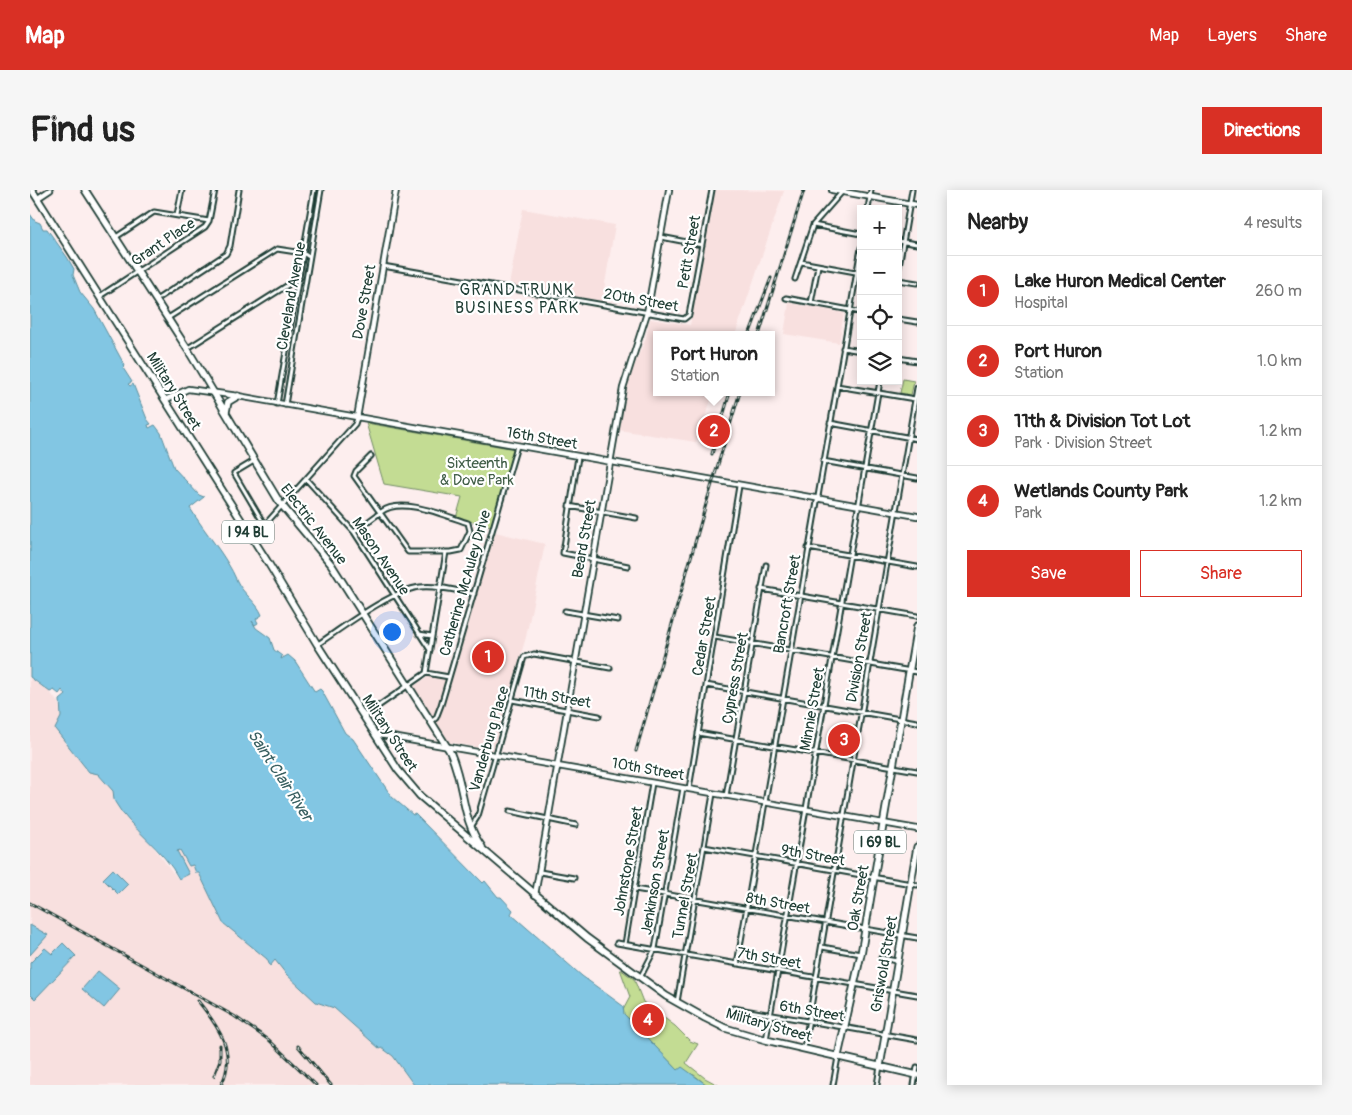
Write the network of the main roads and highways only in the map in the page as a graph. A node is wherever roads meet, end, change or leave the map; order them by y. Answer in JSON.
{"nodes":[{"id":1,"x":32,"y":190,"type":"edge"},
{"id":2,"x":85,"y":190,"type":"edge"},
{"id":3,"x":238,"y":396,"type":"road end"},
{"id":4,"x":226,"y":414,"type":"junction"},
{"id":5,"x":917,"y":626,"type":"edge"},
{"id":6,"x":471,"y":829,"type":"junction"},
{"id":7,"x":460,"y":832,"type":"junction"},
{"id":8,"x":917,"y":847,"type":"edge"},
{"id":9,"x":488,"y":854,"type":"junction"},
{"id":10,"x":914,"y":884,"type":"edge"},
{"id":11,"x":838,"y":1056,"type":"junction"},
{"id":12,"x":880,"y":1066,"type":"junction"},
{"id":13,"x":916,"y":1075,"type":"edge"}],
"edges":[{"from":1,"to":7,"type":"main road","name":"Military Street","number":"I 94 BL"},
{"from":2,"to":4,"type":"main road","name":"Electric Avenue","number":"I 94 BL"},
{"from":3,"to":4,"type":"main road"},
{"from":4,"to":6,"type":"main road","name":"Electric Avenue","number":"I 94 BL"},
{"from":5,"to":11,"type":"main road","name":"Oak Street","number":"I 69 BL"},
{"from":6,"to":7,"type":"main road"},
{"from":6,"to":9,"type":"main road","name":"Electric Avenue","number":"I 94 BL"},
{"from":7,"to":9,"type":"main road","name":"Military Street","number":"I 94 BL"},
{"from":8,"to":10,"type":"main road","name":"Griswold Street","number":"I 69 BL"},
{"from":9,"to":11,"type":"main road","name":"Military Street","number":"I 94 BL"},
{"from":10,"to":12,"type":"main road","name":"Griswold Street","number":"I 69 BL"},
{"from":11,"to":12,"type":"main road","name":"Military Street"},
{"from":12,"to":13,"type":"main road","name":"Military Street"}]}
